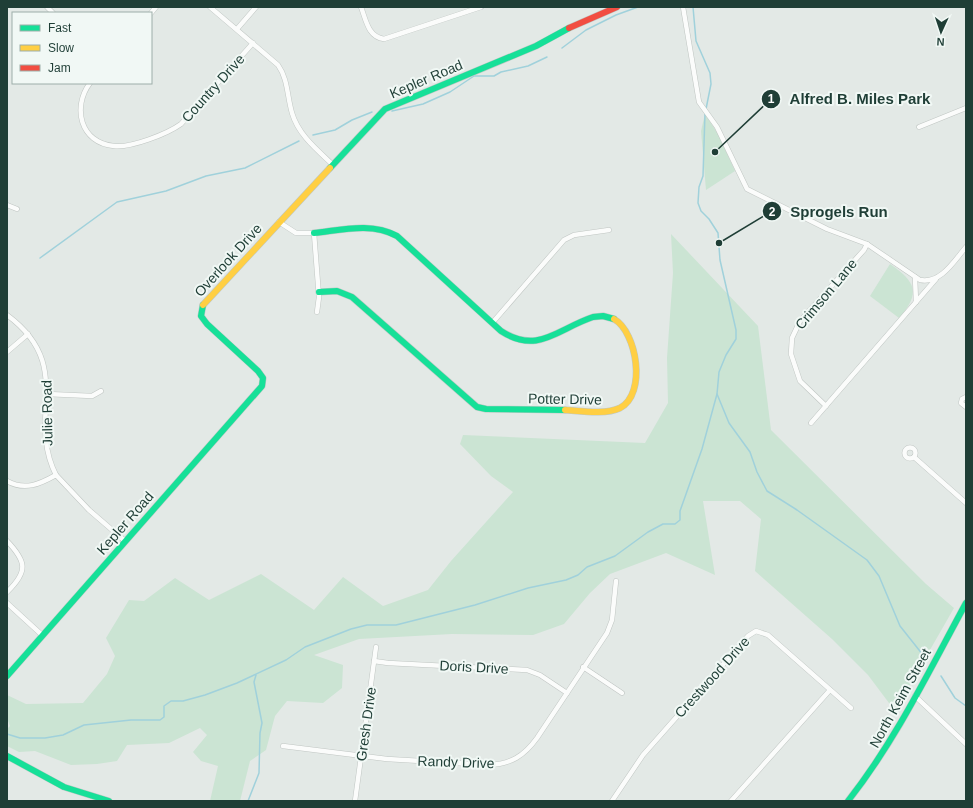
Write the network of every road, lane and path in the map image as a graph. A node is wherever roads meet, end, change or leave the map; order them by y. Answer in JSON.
{"nodes":[{"id":1,"x":210,"y":7,"type":"edge"},
{"id":2,"x":256,"y":7,"type":"edge"},
{"id":3,"x":361,"y":7,"type":"edge"},
{"id":4,"x":481,"y":7,"type":"edge"},
{"id":5,"x":617,"y":7,"type":"edge"},
{"id":6,"x":683,"y":7,"type":"edge"},
{"id":7,"x":607,"y":8,"type":"edge"},
{"id":8,"x":237,"y":29,"type":"junction"},
{"id":9,"x":253,"y":43,"type":"junction"},
{"id":10,"x":89,"y":84,"type":"edge"},
{"id":11,"x":966,"y":108,"type":"edge"},
{"id":12,"x":919,"y":127,"type":"dead end"},
{"id":13,"x":332,"y":164,"type":"junction"},
{"id":14,"x":7,"y":205,"type":"edge"},
{"id":15,"x":18,"y":209,"type":"dead end"},
{"id":16,"x":279,"y":222,"type":"junction"},
{"id":17,"x":609,"y":230,"type":"dead end"},
{"id":18,"x":314,"y":233,"type":"junction"},
{"id":19,"x":867,"y":244,"type":"junction"},
{"id":20,"x":966,"y":247,"type":"edge"},
{"id":21,"x":915,"y":277,"type":"junction"},
{"id":22,"x":937,"y":278,"type":"junction"},
{"id":23,"x":319,"y":292,"type":"junction"},
{"id":24,"x":916,"y":302,"type":"junction"},
{"id":25,"x":317,"y":312,"type":"dead end"},
{"id":26,"x":7,"y":315,"type":"edge"},
{"id":27,"x":493,"y":322,"type":"junction"},
{"id":28,"x":28,"y":334,"type":"junction"},
{"id":29,"x":7,"y":352,"type":"edge"},
{"id":30,"x":262,"y":386,"type":"joint"},
{"id":31,"x":101,"y":391,"type":"dead end"},
{"id":32,"x":47,"y":394,"type":"junction"},
{"id":33,"x":966,"y":397,"type":"edge"},
{"id":34,"x":826,"y":406,"type":"junction"},
{"id":35,"x":966,"y":407,"type":"edge"},
{"id":36,"x":811,"y":423,"type":"dead end"},
{"id":37,"x":914,"y":456,"type":"dead end"},
{"id":38,"x":56,"y":475,"type":"junction"},
{"id":39,"x":7,"y":481,"type":"edge"},
{"id":40,"x":966,"y":503,"type":"edge"},
{"id":41,"x":7,"y":541,"type":"edge"},
{"id":42,"x":125,"y":541,"type":"junction"},
{"id":43,"x":616,"y":581,"type":"dead end"},
{"id":44,"x":7,"y":592,"type":"edge"},
{"id":45,"x":7,"y":603,"type":"edge"},
{"id":46,"x":966,"y":603,"type":"edge"},
{"id":47,"x":42,"y":635,"type":"junction"},
{"id":48,"x":376,"y":647,"type":"dead end"},
{"id":49,"x":374,"y":661,"type":"junction"},
{"id":50,"x":583,"y":667,"type":"junction"},
{"id":51,"x":7,"y":676,"type":"edge"},
{"id":52,"x":830,"y":690,"type":"junction"},
{"id":53,"x":567,"y":693,"type":"junction"},
{"id":54,"x":622,"y":693,"type":"dead end"},
{"id":55,"x":915,"y":696,"type":"junction"},
{"id":56,"x":851,"y":708,"type":"dead end"},
{"id":57,"x":966,"y":744,"type":"edge"},
{"id":58,"x":283,"y":746,"type":"dead end"},
{"id":59,"x":7,"y":756,"type":"edge"},
{"id":60,"x":361,"y":757,"type":"junction"},
{"id":61,"x":109,"y":801,"type":"edge"},
{"id":62,"x":355,"y":801,"type":"edge"},
{"id":63,"x":612,"y":801,"type":"edge"},
{"id":64,"x":731,"y":801,"type":"edge"},
{"id":65,"x":848,"y":801,"type":"edge"}],
"edges":[{"from":1,"to":8,"type":"street"},
{"from":2,"to":8,"type":"street"},
{"from":3,"to":4,"type":"street"},
{"from":5,"to":7,"type":"street","name":"Kepler Road"},
{"from":6,"to":19,"type":"street"},
{"from":7,"to":13,"type":"street","name":"Kepler Road"},
{"from":8,"to":9,"type":"street"},
{"from":9,"to":10,"type":"street","name":"Country Drive"},
{"from":9,"to":13,"type":"street"},
{"from":11,"to":12,"type":"street"},
{"from":13,"to":16,"type":"street","name":"Kepler Road"},
{"from":14,"to":15,"type":"street"},
{"from":16,"to":18,"type":"street"},
{"from":16,"to":30,"type":"street","name":"Overlook Drive"},
{"from":17,"to":27,"type":"street"},
{"from":18,"to":23,"type":"street"},
{"from":18,"to":27,"type":"street","name":"Potter Drive"},
{"from":19,"to":21,"type":"street"},
{"from":19,"to":34,"type":"street","name":"Crimson Lane"},
{"from":20,"to":22,"type":"street"},
{"from":21,"to":22,"type":"street"},
{"from":21,"to":24,"type":"street"},
{"from":22,"to":24,"type":"street"},
{"from":23,"to":25,"type":"street"},
{"from":23,"to":27,"type":"street","name":"Potter Drive"},
{"from":24,"to":34,"type":"street"},
{"from":26,"to":28,"type":"street","name":"Julie Road"},
{"from":28,"to":29,"type":"street"},
{"from":28,"to":32,"type":"street","name":"Julie Road"},
{"from":30,"to":42,"type":"street","name":"Kepler Road"},
{"from":31,"to":32,"type":"street"},
{"from":32,"to":38,"type":"street","name":"Julie Road"},
{"from":33,"to":35,"type":"street"},
{"from":34,"to":36,"type":"street"},
{"from":37,"to":40,"type":"street"},
{"from":38,"to":39,"type":"street"},
{"from":38,"to":42,"type":"street"},
{"from":41,"to":44,"type":"street"},
{"from":42,"to":47,"type":"street","name":"Kepler Road"},
{"from":43,"to":50,"type":"street","name":"Randy Drive"},
{"from":45,"to":47,"type":"street"},
{"from":46,"to":55,"type":"street","name":"North Keim Street"},
{"from":47,"to":51,"type":"street","name":"Kepler Road"},
{"from":48,"to":49,"type":"street","name":"Gresh Drive"},
{"from":49,"to":53,"type":"street","name":"Doris Drive"},
{"from":49,"to":60,"type":"street","name":"Gresh Drive"},
{"from":50,"to":53,"type":"street","name":"Randy Drive"},
{"from":50,"to":54,"type":"street"},
{"from":52,"to":56,"type":"street","name":"Crestwood Drive"},
{"from":52,"to":63,"type":"street","name":"Crestwood Drive"},
{"from":52,"to":64,"type":"street"},
{"from":53,"to":60,"type":"street","name":"Randy Drive"},
{"from":55,"to":57,"type":"street"},
{"from":55,"to":65,"type":"street","name":"North Keim Street"},
{"from":58,"to":60,"type":"street","name":"Randy Drive"},
{"from":59,"to":61,"type":"street"},
{"from":60,"to":62,"type":"street","name":"Gresh Drive"}]}
